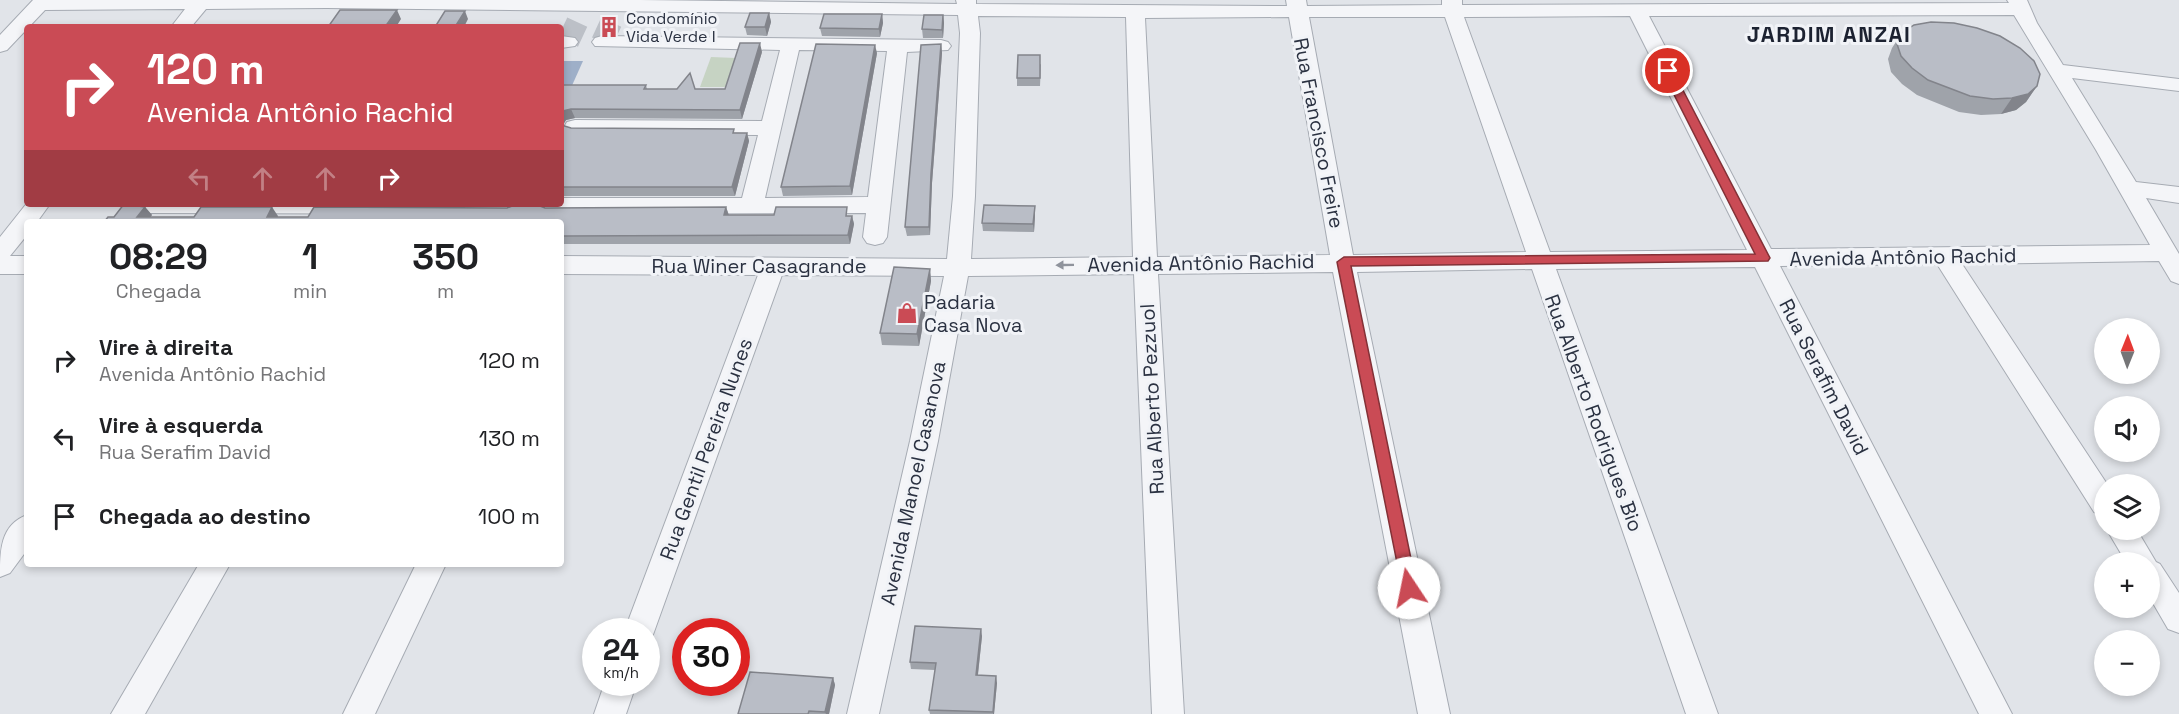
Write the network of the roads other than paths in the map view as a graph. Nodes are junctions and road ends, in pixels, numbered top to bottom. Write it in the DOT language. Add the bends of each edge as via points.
graph roads {
  1 [pos="42,2"];
  2 [pos="200,3"];
  3 [pos="1803,4"];
  4 [pos="2018,4"];
  5 [pos="967,5"];
  6 [pos="1296,5"];
  7 [pos="1452,5"];
  8 [pos="1627,6"];
  9 [pos="1151,8"];
  10 [pos="183,24"];
  11 [pos="602,42"];
  12 [pos="791,44"];
  13 [pos="0,46"];
  14 [pos="898,46"];
  15 [pos="940,46"];
  16 [pos="2056,70"];
  17 [pos="2179,86"];
  18 [pos="575,128"];
  19 [pos="770,128"];
  20 [pos="2127,188"];
  21 [pos="2179,195"];
  22 [pos="752,205"];
  23 [pos="879,205"];
  24 [pos="564,206"];
  25 [pos="37,207"];
  26 [pos="27,219"];
  27 [pos="24,223"];
  28 [pos="875,237"];
  29 [pos="0,253"];
  30 [pos="2165,254"];
  31 [pos="1944,256"];
  32 [pos="1764,258"];
  33 [pos="1539,260"];
  34 [pos="1344,262"];
  35 [pos="1145,264"];
  36 [pos="0,265"];
  37 [pos="24,265"];
  38 [pos="773,266"];
  39 [pos="958,268"];
  40 [pos="564,271"];
  41 [pos="2179,275"];
  42 [pos="2094,488"];
  43 [pos="24,531"];
  44 [pos="0,564"];
  45 [pos="213,567"];
  46 [pos="429,567"];
  47 [pos="2160,589"];
  48 [pos="644,618"];
  49 [pos="2179,619"];
  50 [pos="616,696"];
  51 [pos="127,714"];
  52 [pos="359,714"];
  53 [pos="610,714"];
  54 [pos="863,714"];
  55 [pos="1168,714"];
  56 [pos="1434,714"];
  57 [pos="1702,714"];
  58 [pos="1996,714"];
  1 -- 2 [label="street"];
  1 -- 13 [label="street"];
  2 -- 5 [label="street" via="327,2 616,11"];
  2 -- 10 [label="street"];
  3 -- 4 [label="street"];
  3 -- 8 [label="street"];
  4 -- 16 [label="street"];
  5 -- 9 [label="street"];
  5 -- 39 [label="street, Avenida Manoel Casanova" via="967,128"];
  6 -- 7 [label="street"];
  6 -- 9 [label="street"];
  6 -- 34 [label="street, Rua Francisco Freire"];
  7 -- 8 [label="street"];
  7 -- 33 [label="street, Rua Alberto Rodrigues Bio"];
  8 -- 32 [label="street, Rua Serafim David"];
  9 -- 35 [label="street, Rua Alberto Pezzuol"];
  11 -- 12 [label="street"];
  12 -- 14 [label="street"];
  12 -- 19 [label="street"];
  14 -- 15 [label="street"];
  14 -- 23 [label="street"];
  16 -- 17 [label="street"];
  16 -- 20 [label="street"];
  18 -- 19 [label="street"];
  19 -- 22 [label="street"];
  20 -- 21 [label="street"];
  20 -- 30 [label="street"];
  22 -- 23 [label="street"];
  22 -- 24 [label="street"];
  23 -- 28 [label="street"];
  25 -- 26 [label="street"];
  27 -- 29 [label="street"];
  30 -- 31 [label="street, Avenida Antônio Rachid"];
  30 -- 41 [label="street"];
  31 -- 32 [label="street, Avenida Antônio Rachid"];
  31 -- 42 [label="street"];
  32 -- 33 [label="street, Avenida Antônio Rachid"];
  32 -- 58 [label="street, Rua Serafim David"];
  33 -- 34 [label="street, Avenida Antônio Rachid"];
  33 -- 57 [label="street, Rua Alberto Rodrigues Bio"];
  34 -- 35 [label="street, Avenida Antônio Rachid"];
  34 -- 56 [label="street, Rua Francisco Freire"];
  35 -- 39 [label="street, Avenida Antônio Rachid, one-way"];
  35 -- 55 [label="street, Rua Alberto Pezzuol"];
  36 -- 37 [label="street"];
  38 -- 39 [label="street, Rua Winer Casagrande"];
  38 -- 40 [label="street, Rua Winer Casagrande"];
  38 -- 48 [label="street, Rua Gentil Pereira Nunes"];
  39 -- 54 [label="street, Avenida Manoel Casanova"];
  43 -- 44 [label="street"];
  45 -- 51 [label="street"];
  46 -- 52 [label="street"];
  47 -- 49 [label="street"];
  50 -- 53 [label="street"];
}
